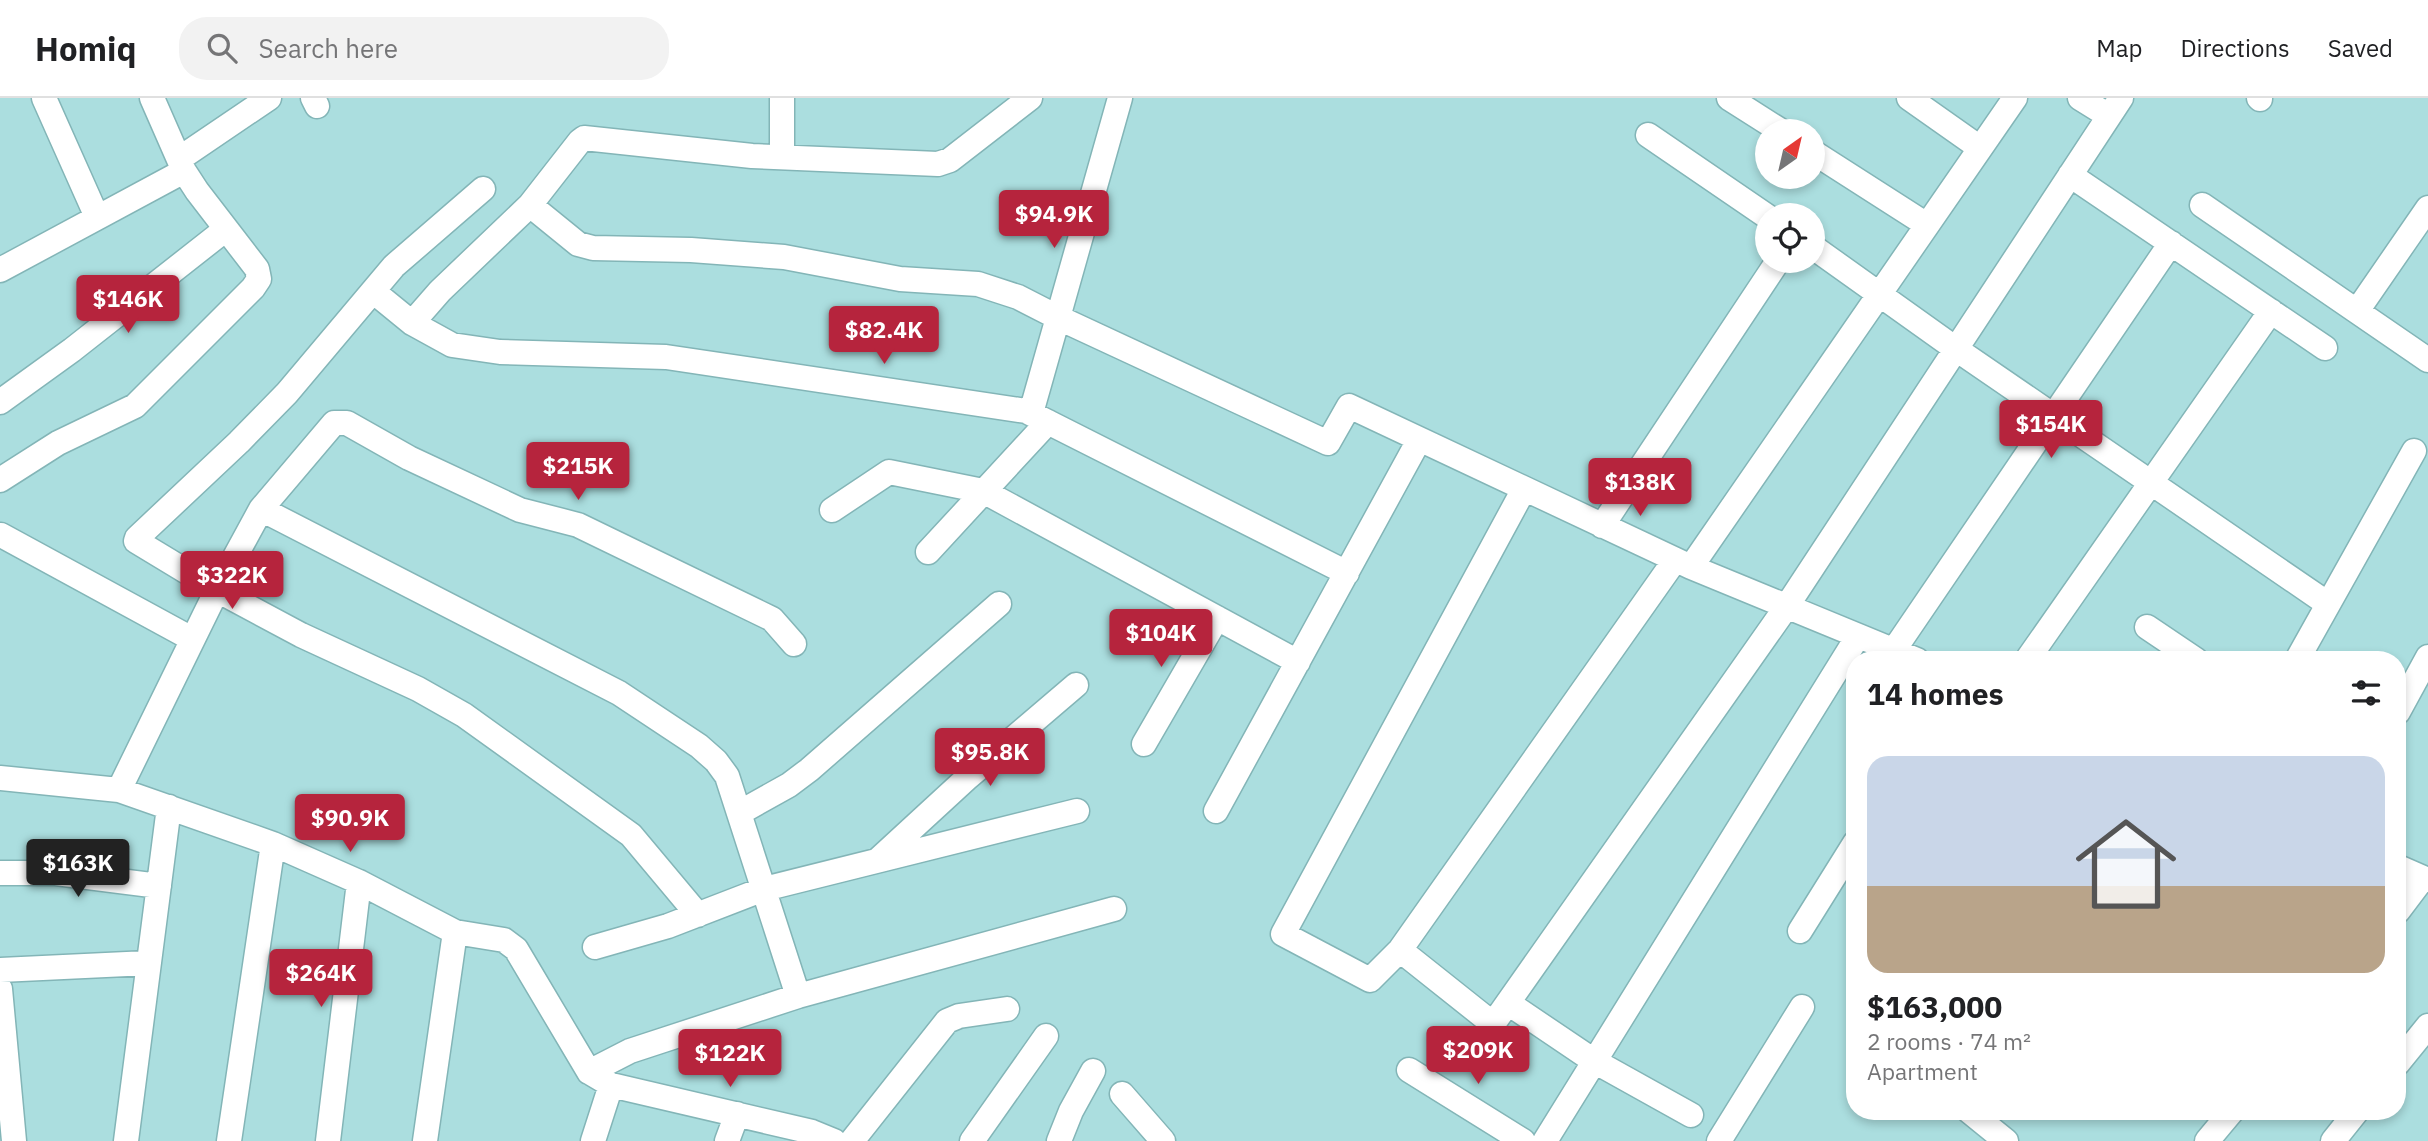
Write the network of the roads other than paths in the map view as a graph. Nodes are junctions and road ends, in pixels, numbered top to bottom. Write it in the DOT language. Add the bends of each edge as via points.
graph roads {
  1 [pos="44,98"];
  2 [pos="152,98"];
  3 [pos="269,98"];
  4 [pos="782,98"];
  5 [pos="1030,98"];
  6 [pos="1119,98"];
  7 [pos="1729,98"];
  8 [pos="1909,98"];
  9 [pos="2015,98"];
  10 [pos="2080,98"];
  11 [pos="2115,107"];
  12 [pos="1762,119"];
  13 [pos="1648,135"];
  14 [pos="1980,148"];
  15 [pos="782,157"];
  16 [pos="1825,160"];
  17 [pos="181,164"];
  18 [pos="2070,175"];
  19 [pos="484,189"];
  20 [pos="530,205"];
  21 [pos="2202,205"];
  22 [pos="1755,208"];
  23 [pos="2428,208"];
  24 [pos="97,217"];
  25 [pos="1927,225"];
  26 [pos="226,229"];
  27 [pos="2171,243"];
  28 [pos="1825,255"];
  29 [pos="0,270"];
  30 [pos="1770,273"];
  31 [pos="374,292"];
  32 [pos="1880,294"];
  33 [pos="2271,311"];
  34 [pos="2357,311"];
  35 [pos="1059,318"];
  36 [pos="412,323"];
  37 [pos="2325,348"];
  38 [pos="1956,349"];
  39 [pos="2428,360"];
  40 [pos="0,402"];
  41 [pos="2054,416"];
  42 [pos="1039,417"];
  43 [pos="1419,440"];
  44 [pos="2413,451"];
  45 [pos="0,480"];
  46 [pos="2151,482"];
  47 [pos="1524,489"];
  48 [pos="983,491"];
  49 [pos="261,509"];
  50 [pos="832,510"];
  51 [pos="1602,526"];
  52 [pos="1,535"];
  53 [pos="928,551"];
  54 [pos="1683,563"];
  55 [pos="1347,573"];
  56 [pos="217,590"];
  57 [pos="999,604"];
  58 [pos="2328,604"];
  59 [pos="1787,606"];
  60 [pos="1217,618"];
  61 [pos="2147,627"];
  62 [pos="1858,635"];
  63 [pos="192,639"];
  64 [pos="794,644"];
  65 [pos="1848,651"];
  66 [pos="1896,651"];
  67 [pos="1908,651"];
  68 [pos="2033,651"];
  69 [pos="2183,651"];
  70 [pos="2302,651"];
  71 [pos="1846,654"];
  72 [pos="2428,657"];
  73 [pos="1298,662"];
  74 [pos="1076,685"];
  75 [pos="2406,697"];
  76 [pos="1144,744"];
  77 [pos="0,778"];
  78 [pos="120,790"];
  79 [pos="169,807"];
  80 [pos="1077,811"];
  81 [pos="1216,811"];
  82 [pos="739,813"];
  83 [pos="273,844"];
  84 [pos="1846,857"];
  85 [pos="876,862"];
  86 [pos="2406,871"];
  87 [pos="0,873"];
  88 [pos="2425,879"];
  89 [pos="359,882"];
  90 [pos="159,886"];
  91 [pos="764,890"];
  92 [pos="2406,902"];
  93 [pos="1114,909"];
  94 [pos="698,915"];
  95 [pos="1800,931"];
  96 [pos="455,932"];
  97 [pos="595,947"];
  98 [pos="1400,950"];
  99 [pos="148,963"];
  100 [pos="0,970"];
  101 [pos="0,989"];
  102 [pos="797,996"];
  103 [pos="1508,1003"];
  104 [pos="1802,1007"];
  105 [pos="1007,1009"];
  106 [pos="2428,1026"];
  107 [pos="1046,1036"];
  108 [pos="2406,1053"];
  109 [pos="1594,1061"];
  110 [pos="1093,1070"];
  111 [pos="1409,1070"];
  112 [pos="590,1072"];
  113 [pos="611,1085"];
  114 [pos="1122,1094"];
  115 [pos="737,1114"];
  116 [pos="1691,1115"];
  117 [pos="2224,1120"];
  118 [pos="2350,1120"];
  119 [pos="14,1141"];
  120 [pos="126,1141"];
  121 [pos="229,1141"];
  122 [pos="328,1141"];
  123 [pos="425,1141"];
  124 [pos="593,1141"];
  125 [pos="727,1141"];
  126 [pos="834,1141"];
  127 [pos="852,1141"];
  128 [pos="972,1141"];
  129 [pos="1059,1141"];
  130 [pos="1163,1141"];
  131 [pos="1523,1141"];
  132 [pos="1545,1141"];
  133 [pos="1719,1141"];
  134 [pos="2207,1141"];
  135 [pos="2333,1141"];
  1 -- 24 [label="street"];
  2 -- 17 [label="street"];
  3 -- 17 [label="street"];
  4 -- 15 [label="street"];
  5 -- 15 [label="street" via="950,160 938,164"];
  6 -- 35 [label="street"];
  7 -- 12 [label="street"];
  8 -- 14 [label="street"];
  9 -- 14 [label="street"];
  10 -- 11 [label="street"];
  11 -- 18 [label="street"];
  13 -- 22 [label="street"];
  14 -- 25 [label="street"];
  15 -- 20 [label="street" via="584,138"];
  16 -- 25 [label="street"];
  17 -- 24 [label="street"];
  17 -- 26 [label="street"];
  18 -- 27 [label="street"];
  18 -- 38 [label="street"];
  19 -- 31 [label="street" via="394,266"];
  20 -- 35 [label="street" via="578,244 783,257 900,279 978,284"];
  20 -- 36 [label="street"];
  21 -- 34 [label="street"];
  23 -- 34 [label="street"];
  24 -- 29 [label="street"];
  25 -- 32 [label="street"];
  26 -- 40 [label="street"];
  26 -- 45 [label="street" via="257,269 260,279 253,288 135,406 58,443"];
  27 -- 33 [label="street"];
  27 -- 41 [label="street"];
  28 -- 32 [label="street"];
  30 -- 51 [label="street"];
  31 -- 36 [label="street"];
  31 -- 56 [label="street" via="239,442 136,538 139,545"];
  32 -- 38 [label="street"];
  32 -- 54 [label="street"];
  33 -- 37 [label="street"];
  33 -- 46 [label="street"];
  34 -- 39 [label="street"];
  35 -- 42 [label="street"];
  35 -- 43 [label="street" via="1328,443 1349,406"];
  36 -- 42 [label="street" via="452,345 500,352 666,356"];
  38 -- 41 [label="street"];
  38 -- 59 [label="street"];
  41 -- 46 [label="street"];
  41 -- 67 [label="street"];
  42 -- 48 [label="street"];
  42 -- 55 [label="street"];
  43 -- 47 [label="street"];
  43 -- 55 [label="street"];
  44 -- 58 [label="street"];
  46 -- 58 [label="street"];
  46 -- 68 [label="street"];
  47 -- 51 [label="street"];
  47 -- 98 [label="street" via="1283,934 1370,981"];
  48 -- 50 [label="street" via="889,472"];
  48 -- 53 [label="street"];
  48 -- 60 [label="street"];
  49 -- 56 [label="street"];
  49 -- 64 [label="street" via="334,423 347,423 520,510 578,525 772,619"];
  49 -- 82 [label="street" via="619,693 716,761 727,776"];
  51 -- 54 [label="street"];
  52 -- 63 [label="street"];
  54 -- 59 [label="street"];
  54 -- 98 [label="street"];
  55 -- 73 [label="street"];
  56 -- 63 [label="street"];
  56 -- 94 [label="street" via="464,715 631,835"];
  57 -- 82 [label="street" via="809,770"];
  58 -- 70 [label="street"];
  59 -- 62 [label="street"];
  59 -- 103 [label="street"];
  60 -- 73 [label="street"];
  60 -- 76 [label="street"];
  61 -- 69 [label="street"];
  62 -- 65 [label="street"];
  62 -- 66 [label="street"];
  63 -- 78 [label="street"];
  71 -- 109 [label="street"];
  72 -- 75 [label="street"];
  73 -- 81 [label="street"];
  74 -- 85 [label="street"];
  77 -- 78 [label="street"];
  78 -- 79 [label="street"];
  79 -- 83 [label="street"];
  79 -- 90 [label="street"];
  80 -- 85 [label="street"];
  82 -- 91 [label="street"];
  83 -- 89 [label="street"];
  83 -- 121 [label="street"];
  84 -- 95 [label="street"];
  85 -- 91 [label="street"];
  86 -- 88 [label="street"];
  87 -- 90 [label="street" via="56,873"];
  88 -- 92 [label="street"];
  89 -- 96 [label="street"];
  89 -- 122 [label="street"];
  90 -- 99 [label="street"];
  91 -- 94 [label="street"];
  91 -- 102 [label="street"];
  93 -- 102 [label="street"];
  94 -- 97 [label="street"];
  96 -- 112 [label="street" via="504,940 516,949"];
  96 -- 123 [label="street"];
  98 -- 103 [label="street" via="1493,1024"];
  99 -- 100 [label="street"];
  99 -- 120 [label="street"];
  101 -- 119 [label="street"];
  102 -- 112 [label="street" via="629,1051"];
  103 -- 109 [label="street"];
  104 -- 133 [label="street"];
  105 -- 127 [label="street" via="947,1021"];
  106 -- 108 [label="street"];
  107 -- 128 [label="street"];
  109 -- 116 [label="street"];
  109 -- 132 [label="street"];
  110 -- 129 [label="street"];
  111 -- 131 [label="street"];
  112 -- 113 [label="street"];
  113 -- 115 [label="street"];
  113 -- 124 [label="street"];
  114 -- 130 [label="street"];
  115 -- 125 [label="street"];
  115 -- 126 [label="street"];
  117 -- 134 [label="street"];
  118 -- 135 [label="street"];
}
